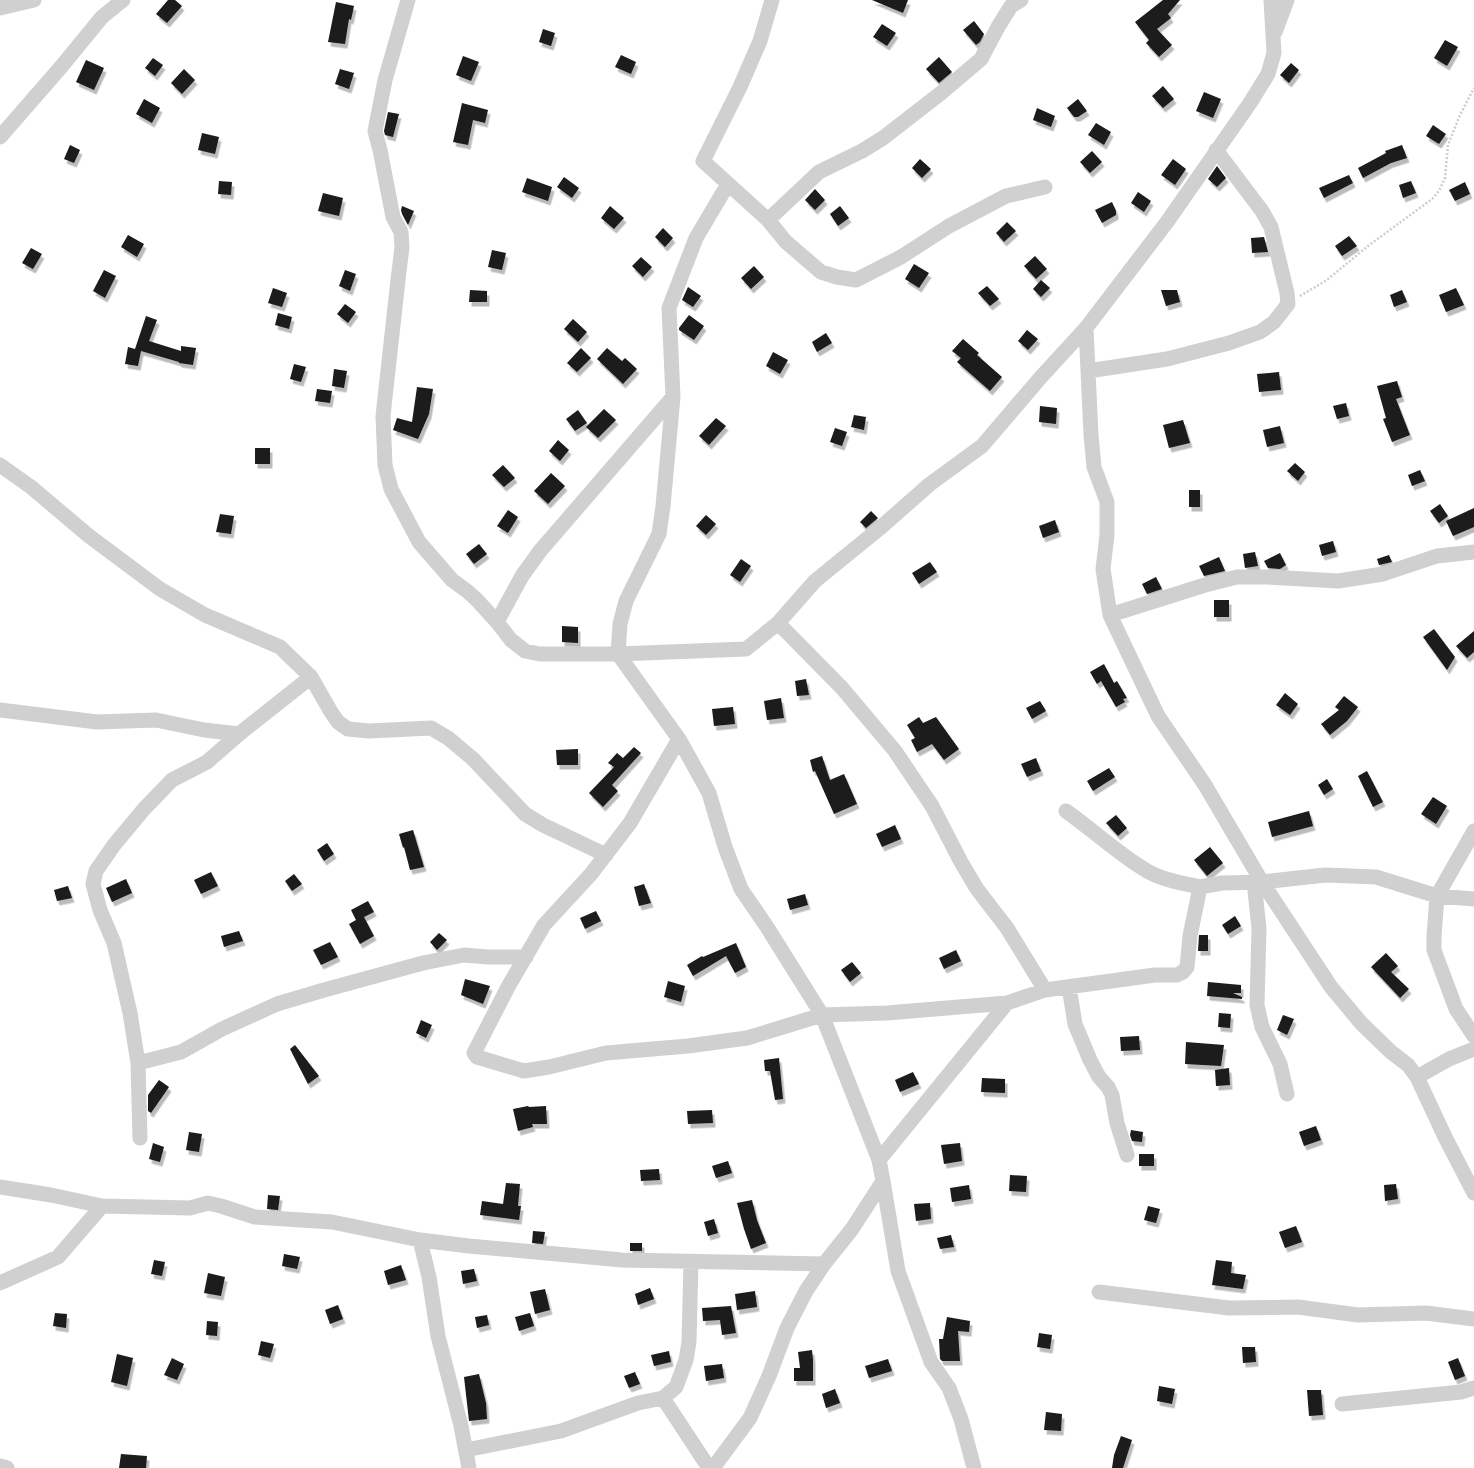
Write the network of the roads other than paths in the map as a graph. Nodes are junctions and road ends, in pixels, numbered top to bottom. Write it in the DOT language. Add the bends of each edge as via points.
graph roads {
  1 [pos="34,0"];
  2 [pos="123,0"];
  3 [pos="408,0"];
  4 [pos="772,0"];
  5 [pos="1021,0"];
  6 [pos="1271,0"];
  7 [pos="1287,0"];
  8 [pos="0,8"];
  9 [pos="1272,39"];
  10 [pos="0,137"];
  11 [pos="1216,150"];
  12 [pos="728,184"];
  13 [pos="1045,187"];
  14 [pos="768,220"];
  15 [pos="1086,328"];
  16 [pos="1088,371"];
  17 [pos="673,397"];
  18 [pos="0,465"];
  19 [pos="1474,552"];
  20 [pos="1110,615"];
  21 [pos="497,622"];
  22 [pos="778,623"];
  23 [pos="618,654"];
  24 [pos="311,677"];
  25 [pos="0,710"];
  26 [pos="239,734"];
  27 [pos="679,739"];
  28 [pos="1066,811"];
  29 [pos="1474,831"];
  30 [pos="606,854"];
  31 [pos="1258,882"];
  32 [pos="1200,887"];
  33 [pos="1437,896"];
  34 [pos="1474,899"];
  35 [pos="526,957"];
  36 [pos="1069,987"];
  37 [pos="1045,990"];
  38 [pos="1008,1002"];
  39 [pos="822,1015"];
  40 [pos="1474,1036"];
  41 [pos="1474,1049"];
  42 [pos="138,1063"];
  43 [pos="1417,1077"];
  44 [pos="1288,1094"];
  45 [pos="140,1138"];
  46 [pos="1127,1155"];
  47 [pos="879,1160"];
  48 [pos="883,1182"];
  49 [pos="0,1188"];
  50 [pos="1474,1193"];
  51 [pos="102,1206"];
  52 [pos="420,1240"];
  53 [pos="692,1262"];
  54 [pos="824,1264"];
  55 [pos="0,1283"];
  56 [pos="1099,1292"];
  57 [pos="1474,1319"];
  58 [pos="1474,1388"];
  59 [pos="663,1398"];
  60 [pos="1342,1404"];
  61 [pos="466,1450"];
  62 [pos="0,1466"];
  63 [pos="7,1468"];
  64 [pos="469,1468"];
  65 [pos="709,1468"];
  66 [pos="714,1468"];
  67 [pos="974,1468"];
  1 -- 8 [label="street"];
  2 -- 10 [label="street" via="102,17"];
  3 -- 21 [label="street" via="385,80 375,131 393,217 401,232 402,247 383,416 385,465 391,489 418,542 452,580 467,591"];
  4 -- 12 [label="street" via="760,41 703,162"];
  5 -- 14 [label="street" via="1011,6 981,59 883,138 819,172"];
  6 -- 9 [label="street"];
  7 -- 9 [label="street"];
  9 -- 11 [label="street" via="1274,53 1268,74"];
  11 -- 15 [label="street" via="1167,222"];
  11 -- 16 [label="street" via="1262,211 1271,228 1288,304 1270,326 1235,341 1167,359"];
  12 -- 14 [label="street"];
  12 -- 17 [label="street" via="696,238 669,308"];
  13 -- 14 [label="street" via="1006,196 856,280 821,272 786,242"];
  15 -- 16 [label="street"];
  15 -- 22 [label="street" via="982,446 930,484 815,581"];
  16 -- 20 [label="street" via="1094,467 1107,502 1108,535 1103,569"];
  17 -- 21 [label="street" via="540,551 522,576"];
  17 -- 23 [label="street" via="659,534 626,601 620,624"];
  18 -- 24 [label="street" via="160,589 205,615 280,647"];
  19 -- 20 [label="street" via="1437,556 1383,574 1338,581 1238,577 1205,584"];
  20 -- 31 [label="street" via="1158,716 1205,785"];
  21 -- 23 [label="street" via="511,640 524,651 540,654"];
  22 -- 23 [label="street" via="746,649"];
  22 -- 37 [label="street" via="842,688 895,751 932,806 961,862 1007,928"];
  23 -- 27 [label="street"];
  24 -- 26 [label="street"];
  24 -- 30 [label="street" via="338,722 348,729 369,731 431,728 448,738 473,759 525,814"];
  25 -- 26 [label="street" via="96,722 156,720"];
  26 -- 42 [label="street" via="207,762 172,780 144,808 114,844 96,871 93,884 100,910 114,943"];
  27 -- 30 [label="street" via="630,823"];
  27 -- 39 [label="street" via="709,793 741,889"];
  28 -- 32 [label="street" via="1148,871 1173,882"];
  29 -- 33 [label="street"];
  30 -- 35 [label="street" via="544,925"];
  31 -- 32 [label="street" via="1222,883"];
  31 -- 33 [label="street" via="1325,875 1376,877"];
  31 -- 43 [label="street" via="1330,987 1361,1024 1408,1065"];
  31 -- 44 [label="street" via="1257,1005 1262,1027 1280,1064"];
  32 -- 36 [label="street" via="1190,936 1187,967 1183,972 1177,975 1155,975"];
  33 -- 34 [label="street"];
  33 -- 40 [label="street" via="1434,950 1456,1009"];
  35 -- 39 [label="street" via="474,1053 477,1057 524,1071 606,1052 688,1046 746,1038"];
  35 -- 42 [label="street" via="464,955 423,963 277,1004 222,1029 181,1052"];
  36 -- 37 [label="street"];
  36 -- 46 [label="street" via="1075,1024 1090,1060 1112,1095"];
  37 -- 38 [label="street"];
  38 -- 39 [label="street" via="887,1013"];
  38 -- 47 [label="street"];
  39 -- 47 [label="street"];
  41 -- 43 [label="street" via="1449,1059"];
  42 -- 45 [label="street"];
  43 -- 50 [label="street"];
  47 -- 48 [label="street"];
  48 -- 54 [label="street" via="852,1229"];
  48 -- 67 [label="street" via="898,1271 931,1362 949,1388 961,1419"];
  49 -- 51 [label="street"];
  51 -- 52 [label="street" via="190,1208 208,1203 256,1217 332,1222"];
  51 -- 55 [label="street" via="58,1257"];
  52 -- 53 [label="street" via="622,1260"];
  52 -- 61 [label="street" via="429,1277 438,1336"];
  53 -- 54 [label="street"];
  53 -- 59 [label="street" via="686,1360 676,1387"];
  54 -- 66 [label="street" via="806,1291 787,1328 750,1418"];
  56 -- 57 [label="street" via="1229,1308 1298,1307 1358,1315 1426,1313"];
  58 -- 60 [label="street" via="1461,1392"];
  59 -- 61 [label="street" via="638,1403 561,1431"];
  59 -- 65 [label="street"];
  61 -- 64 [label="street"];
  62 -- 63 [label="street"];
}
